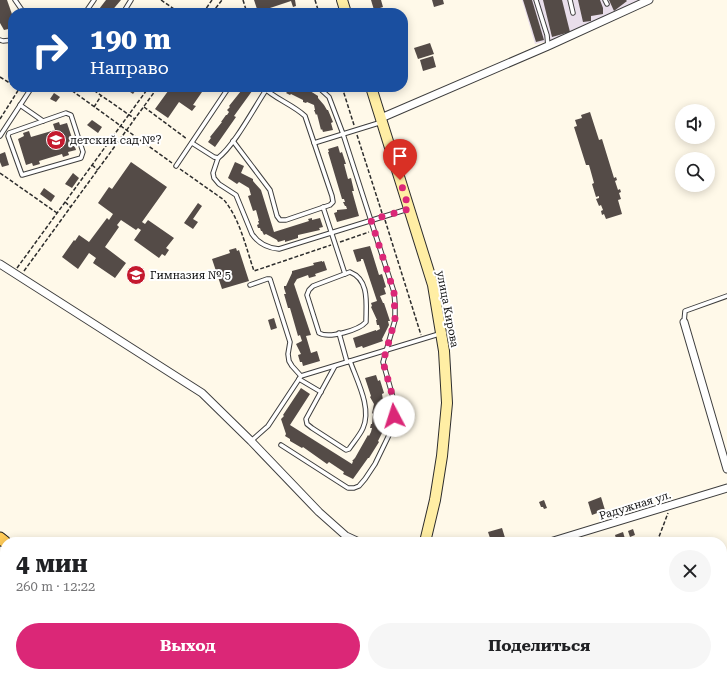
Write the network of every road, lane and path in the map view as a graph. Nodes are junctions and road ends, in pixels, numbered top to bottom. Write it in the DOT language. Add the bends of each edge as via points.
graph roads {
  1 [pos="161,0"];
  2 [pos="222,0"];
  3 [pos="536,0"];
  4 [pos="570,0"];
  5 [pos="649,0"];
  6 [pos="638,2"];
  7 [pos="173,8"];
  8 [pos="216,8"];
  9 [pos="573,13"];
  10 [pos="548,46"];
  11 [pos="17,92"];
  12 [pos="24,92"];
  13 [pos="73,92"];
  14 [pos="96,92"];
  15 [pos="145,92"];
  16 [pos="154,92"];
  17 [pos="225,92"];
  18 [pos="263,92"];
  19 [pos="270,92"];
  20 [pos="324,92"];
  21 [pos="373,92"];
  22 [pos="27,94"];
  23 [pos="101,96"];
  24 [pos="20,105"];
  25 [pos="94,107"];
  26 [pos="144,107"];
  27 [pos="128,115"];
  28 [pos="0,118"];
  29 [pos="135,119"];
  30 [pos="381,120"];
  31 [pos="42,121"];
  32 [pos="120,126"];
  33 [pos="4,130"];
  34 [pos="127,130"];
  35 [pos="9,133"];
  36 [pos="343,134"];
  37 [pos="0,136"];
  38 [pos="233,141"];
  39 [pos="190,142"];
  40 [pos="314,143"];
  41 [pos="218,158"];
  42 [pos="92,165"];
  43 [pos="176,166"];
  44 [pos="98,170"];
  45 [pos="0,173"];
  46 [pos="65,202"];
  47 [pos="71,207"];
  48 [pos="323,207"];
  49 [pos="409,209"];
  50 [pos="57,213"];
  51 [pos="371,220"];
  52 [pos="374,231"];
  53 [pos="331,233"];
  54 [pos="335,244"];
  55 [pos="0,264"];
  56 [pos="13,273"];
  57 [pos="345,274"];
  58 [pos="20,277"];
  59 [pos="250,284"];
  60 [pos="727,296"];
  61 [pos="684,322"];
  62 [pos="441,333"];
  63 [pos="339,334"];
  64 [pos="386,350"];
  65 [pos="349,362"];
  66 [pos="335,366"];
  67 [pos="300,378"];
  68 [pos="321,392"];
  69 [pos="251,441"];
  70 [pos="281,445"];
  71 [pos="727,469"];
  72 [pos="727,488"];
  73 [pos="677,503"];
  74 [pos="348,537"];
  75 [pos="426,537"];
  76 [pos="566,537"];
  77 [pos="659,537"];
  1 -- 7 [label="path"];
  2 -- 8 [label="path"];
  3 -- 10 [label="lane"];
  4 -- 9 [label="lane"];
  5 -- 6 [label="street"];
  6 -- 10 [label="street"];
  10 -- 30 [label="street"];
  11 -- 28 [label="path"];
  12 -- 22 [label="path"];
  13 -- 25 [label="path"];
  14 -- 23 [label="path"];
  15 -- 27 [label="path"];
  16 -- 26 [label="path"];
  17 -- 39 [label="lane"];
  18 -- 38 [label="lane"];
  19 -- 40 [label="lane" via="300,111"];
  20 -- 36 [label="lane" via="329,97"];
  21 -- 30 [label="main road, улица Кирова"];
  22 -- 24 [label="lane"];
  23 -- 25 [label="path"];
  23 -- 27 [label="path"];
  24 -- 31 [label="lane"];
  24 -- 33 [label="lane"];
  25 -- 32 [label="path"];
  26 -- 29 [label="path"];
  26 -- 39 [label="path"];
  27 -- 29 [label="path"];
  27 -- 32 [label="path"];
  29 -- 34 [label="path"];
  30 -- 36 [label="lane"];
  30 -- 49 [label="main road, улица Кирова"];
  31 -- 35 [label="lane"];
  31 -- 35 [label="lane" via="66,113 71,115 83,152 81,158 22,175"];
  32 -- 34 [label="path"];
  32 -- 42 [label="path"];
  33 -- 35 [label="lane"];
  33 -- 37 [label="lane"];
  34 -- 43 [label="path"];
  34 -- 44 [label="path"];
  36 -- 40 [label="lane"];
  36 -- 51 [label="lane"];
  38 -- 41 [label="lane"];
  38 -- 48 [label="lane" via="270,190 280,220"];
  39 -- 41 [label="lane"];
  39 -- 43 [label="lane"];
  40 -- 48 [label="lane" via="333,202"];
  41 -- 53 [label="lane" via="214,178 236,195 252,234 266,247 279,249"];
  42 -- 44 [label="path"];
  42 -- 46 [label="path"];
  43 -- 54 [label="path" via="228,205 237,222 254,271"];
  44 -- 47 [label="path"];
  45 -- 50 [label="path"];
  46 -- 47 [label="path"];
  46 -- 50 [label="path"];
  47 -- 58 [label="path"];
  48 -- 53 [label="lane"];
  49 -- 51 [label="lane"];
  49 -- 62 [label="main road, улица Кирова" via="433,285"];
  50 -- 56 [label="path"];
  51 -- 52 [label="lane"];
  51 -- 53 [label="lane"];
  52 -- 54 [label="path"];
  52 -- 64 [label="lane" via="394,292 395,320"];
  53 -- 54 [label="lane"];
  54 -- 57 [label="lane"];
  55 -- 56 [label="street"];
  56 -- 58 [label="street"];
  57 -- 63 [label="lane" via="354,273 362,281 365,290 366,322 363,326"];
  57 -- 63 [label="lane" via="314,286 307,295 319,333 330,336"];
  58 -- 69 [label="street" via="202,393"];
  59 -- 67 [label="lane" via="270,279 290,342 289,361"];
  60 -- 61 [label="lane" via="685,311"];
  61 -- 71 [label="street"];
  62 -- 64 [label="lane"];
  62 -- 75 [label="main road, улица Кирова" via="447,403 442,456"];
  63 -- 65 [label="lane"];
  64 -- 65 [label="lane"];
  64 -- 70 [label="lane" via="383,362 394,401 394,416 390,433 375,464 359,486 348,488"];
  65 -- 66 [label="lane"];
  65 -- 68 [label="lane" via="362,394 366,418 363,429 349,449 346,450 307,424 306,419"];
  66 -- 67 [label="lane"];
  66 -- 68 [label="lane"];
  67 -- 68 [label="lane"];
  67 -- 69 [label="lane" via="268,426"];
  69 -- 74 [label="street" via="319,512"];
  72 -- 73 [label="street, Радужная ул."];
  73 -- 76 [label="street, Радужная ул."];
  73 -- 77 [label="path" via="668,512"];
}
